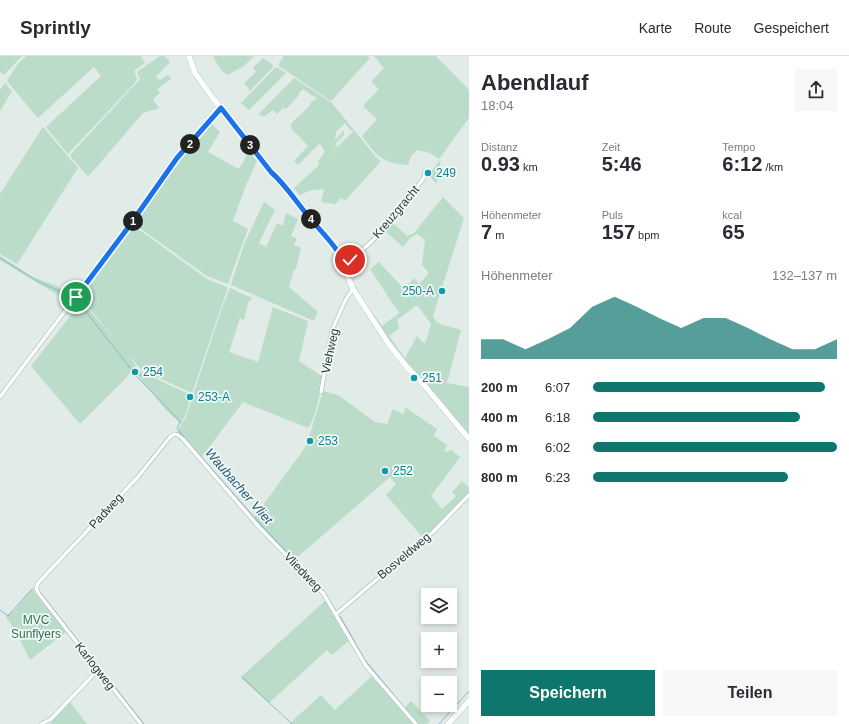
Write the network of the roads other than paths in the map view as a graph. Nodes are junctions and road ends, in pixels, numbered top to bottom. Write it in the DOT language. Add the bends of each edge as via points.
graph roads {
  1 [pos="189,56"];
  2 [pos="221,108"];
  3 [pos="424,172"];
  4 [pos="344,263"];
  5 [pos="353,289"];
  6 [pos="321,392"];
  7 [pos="0,397"];
  8 [pos="174,434"];
  9 [pos="469,439"];
  10 [pos="469,495"];
  11 [pos="36,588"];
  12 [pos="336,614"];
  13 [pos="98,670"];
  14 [pos="469,701"];
  15 [pos="40,724"];
  16 [pos="141,724"];
  17 [pos="416,724"];
  18 [pos="448,724"];
  1 -- 2 [label="main road" via="199,79"];
  2 -- 4 [label="main road" via="271,172 330,240"];
  2 -- 7 [label="street" via="177,158 127,229"];
  3 -- 4 [label="street, Kreuzgracht" via="424,177 375,238"];
  4 -- 5 [label="main road"];
  5 -- 6 [label="street, Viehweg" via="332,330"];
  5 -- 9 [label="main road" via="388,343"];
  8 -- 11 [label="street, Padweg"];
  8 -- 12 [label="street, Vliedweg" via="183,439 258,526 319,589"];
  10 -- 12 [label="street, Bosveldweg" via="433,532"];
  11 -- 13 [label="street, Karlogweg"];
  12 -- 17 [label="street, Vliedweg" via="366,666"];
  13 -- 15 [label="street" via="51,719"];
  13 -- 16 [label="street, Karlogweg"];
  14 -- 18 [label="main road"];
}
